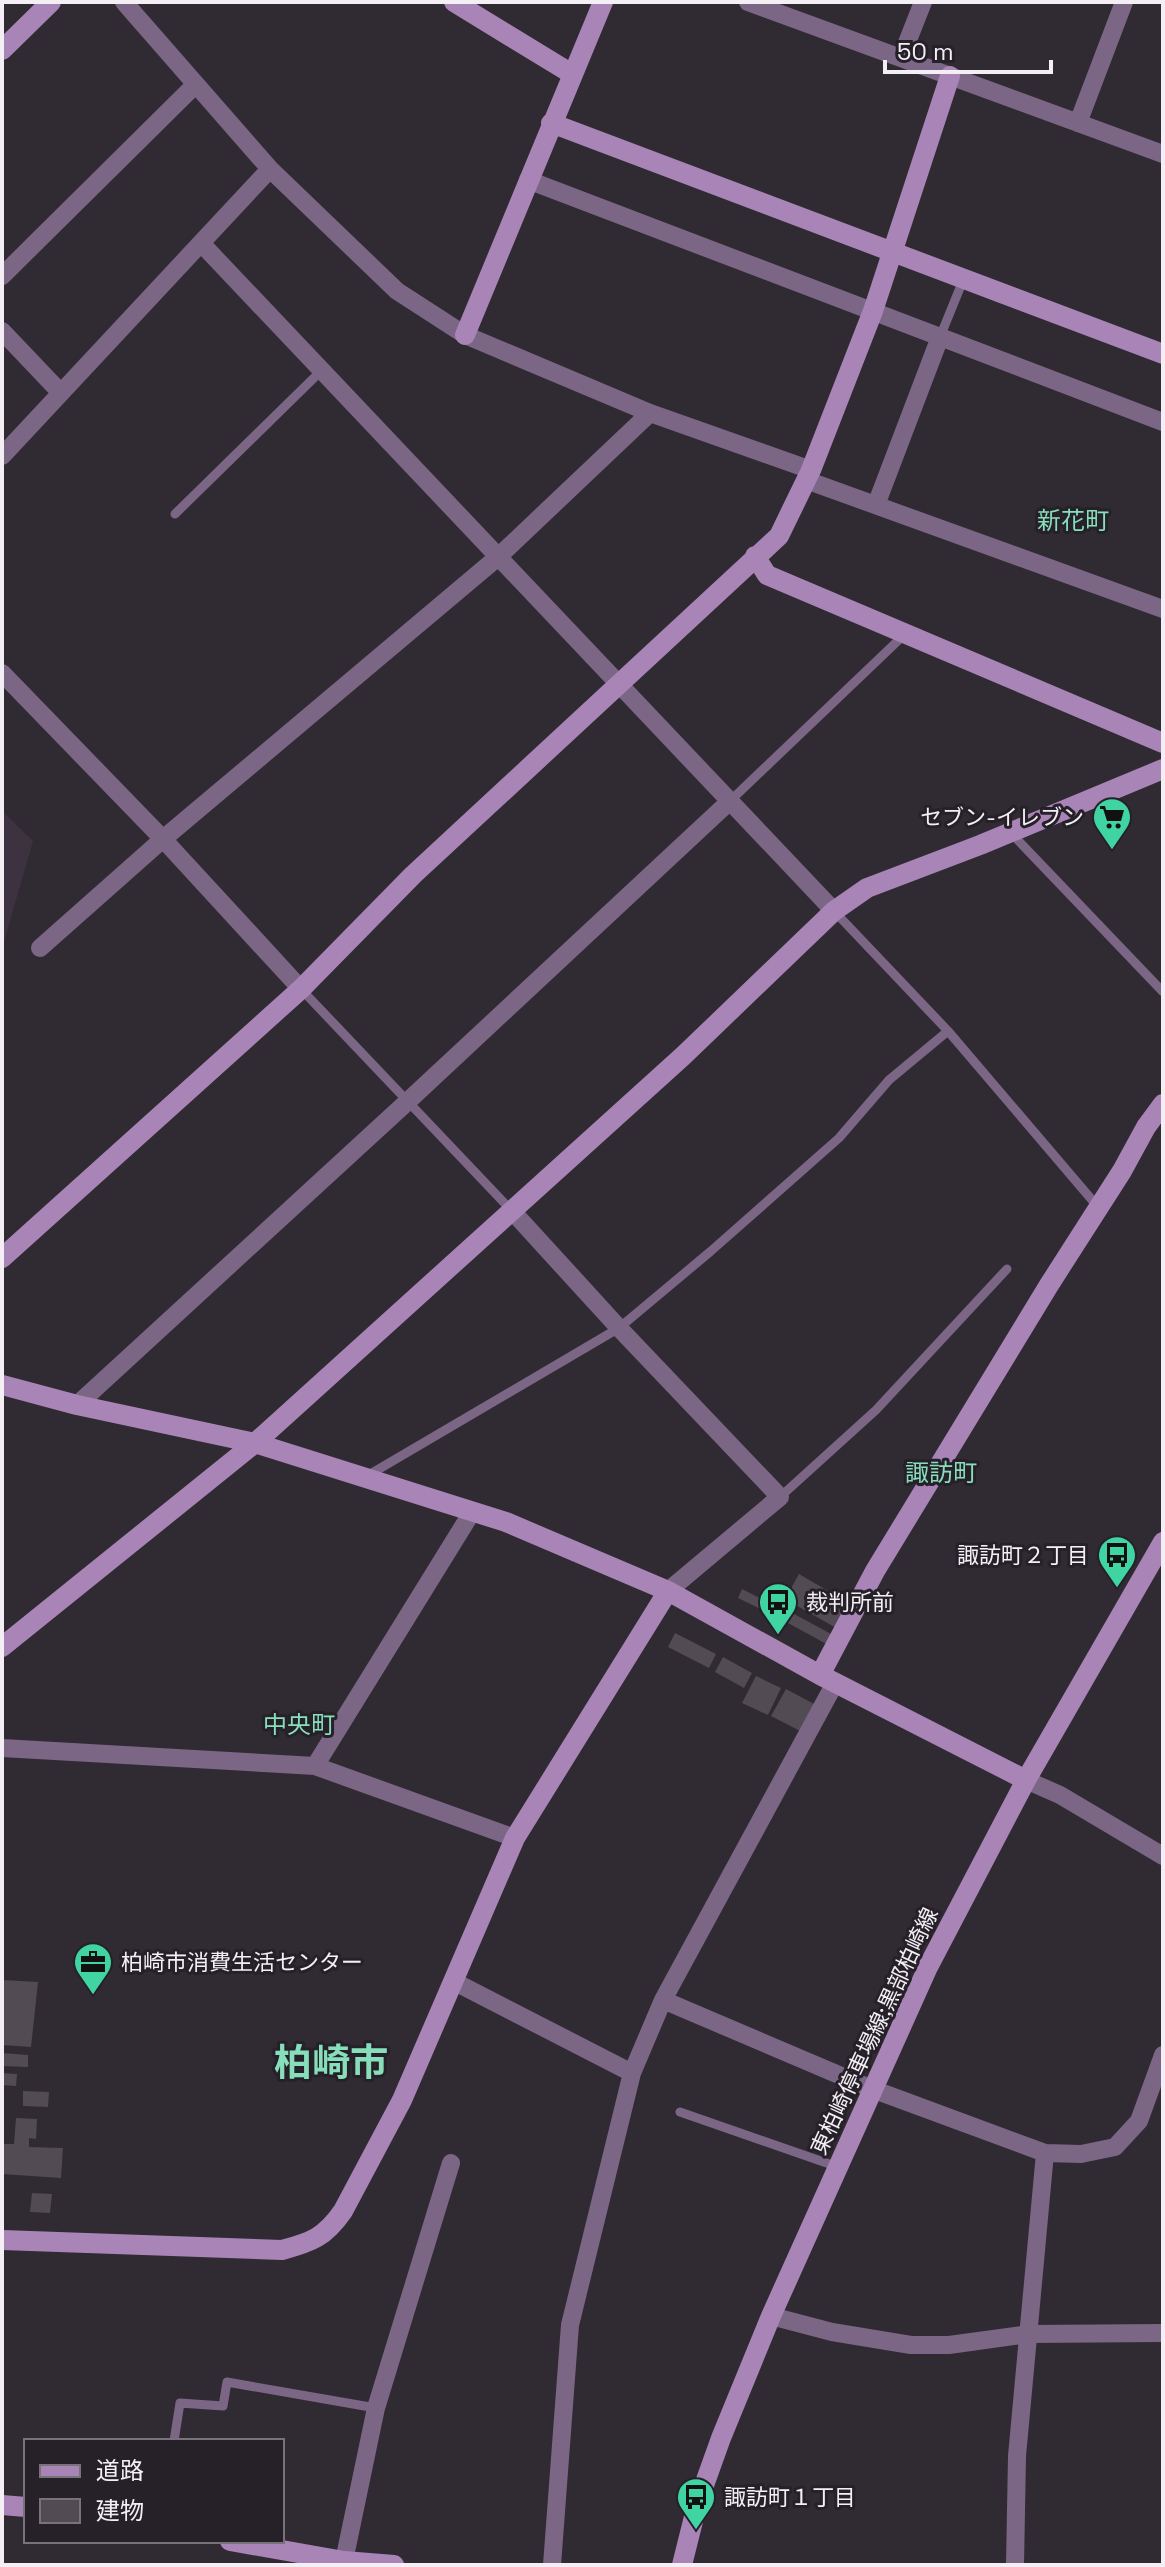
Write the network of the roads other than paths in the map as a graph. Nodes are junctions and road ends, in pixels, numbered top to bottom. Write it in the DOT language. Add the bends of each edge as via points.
graph roads {
  1 [pos="51,2"];
  2 [pos="124,2"];
  3 [pos="454,2"];
  4 [pos="603,2"];
  5 [pos="748,2"];
  6 [pos="923,2"];
  7 [pos="1124,2"];
  8 [pos="2,50"];
  9 [pos="901,58"];
  10 [pos="572,74"];
  11 [pos="950,76"];
  12 [pos="196,84"];
  13 [pos="551,123"];
  14 [pos="1078,123"];
  15 [pos="1163,154"];
  16 [pos="270,169"];
  17 [pos="528,180"];
  18 [pos="201,243"];
  19 [pos="893,252"];
  20 [pos="2,276"];
  21 [pos="964,278"];
  22 [pos="873,311"];
  23 [pos="2,331"];
  24 [pos="465,335"];
  25 [pos="940,337"];
  26 [pos="1163,354"];
  27 [pos="322,370"];
  28 [pos="61,393"];
  29 [pos="650,413"];
  30 [pos="1163,422"];
  31 [pos="2,456"];
  32 [pos="809,475"];
  33 [pos="876,505"];
  34 [pos="175,514"];
  35 [pos="755,556"];
  36 [pos="498,557"];
  37 [pos="1163,609"];
  38 [pos="905,634"];
  39 [pos="2,673"];
  40 [pos="618,683"];
  41 [pos="1163,743"];
  42 [pos="1163,769"];
  43 [pos="730,801"];
  44 [pos="1011,833"];
  45 [pos="163,839"];
  46 [pos="834,911"];
  47 [pos="40,948"];
  48 [pos="301,989"];
  49 [pos="1163,992"];
  50 [pos="948,1031"];
  51 [pos="407,1102"];
  52 [pos="1163,1104"];
  53 [pos="1098,1208"];
  54 [pos="513,1212"];
  55 [pos="2,1258"];
  56 [pos="1007,1269"];
  57 [pos="619,1328"];
  58 [pos="2,1385"];
  59 [pos="77,1405"];
  60 [pos="255,1443"];
  61 [pos="364,1477"];
  62 [pos="780,1497"];
  63 [pos="472,1512"];
  64 [pos="1163,1542"];
  65 [pos="668,1591"];
  66 [pos="2,1647"];
  67 [pos="827,1679"];
  68 [pos="2,1748"];
  69 [pos="315,1766"];
  70 [pos="1026,1780"];
  71 [pos="515,1838"];
  72 [pos="1163,1856"];
  73 [pos="453,1981"];
  74 [pos="663,2000"];
  75 [pos="1163,2055"];
  76 [pos="632,2073"];
  77 [pos="872,2089"];
  78 [pos="680,2112"];
  79 [pos="1045,2153"];
  80 [pos="451,2163"];
  81 [pos="838,2167"];
  82 [pos="2,2240"];
  83 [pos="771,2316"];
  84 [pos="1163,2333"];
  85 [pos="1029,2334"];
  86 [pos="376,2408"];
  87 [pos="174,2439"];
  88 [pos="2,2505"];
  89 [pos="24,2507"];
  90 [pos="241,2543"];
  91 [pos="344,2561"];
  92 [pos="394,2565"];
  93 [pos="552,2565"];
  94 [pos="682,2565"];
  95 [pos="1015,2565"];
  1 -- 8 [label="street"];
  2 -- 12 [label="street"];
  3 -- 10 [label="street"];
  4 -- 10 [label="street"];
  5 -- 9 [label="street"];
  6 -- 9 [label="street"];
  7 -- 14 [label="street"];
  9 -- 11 [label="street"];
  10 -- 13 [label="street"];
  11 -- 14 [label="street"];
  11 -- 19 [label="street"];
  12 -- 16 [label="street"];
  12 -- 20 [label="street"];
  13 -- 17 [label="street"];
  13 -- 19 [label="street"];
  14 -- 15 [label="street"];
  16 -- 18 [label="street"];
  16 -- 24 [label="street" via="397,291"];
  17 -- 22 [label="street"];
  17 -- 24 [label="street"];
  18 -- 27 [label="street"];
  18 -- 28 [label="street"];
  19 -- 21 [label="street"];
  19 -- 22 [label="street"];
  21 -- 25 [label="lane"];
  21 -- 26 [label="street"];
  22 -- 25 [label="street"];
  22 -- 32 [label="street"];
  23 -- 28 [label="street"];
  24 -- 29 [label="street"];
  25 -- 30 [label="street"];
  25 -- 33 [label="street"];
  27 -- 34 [label="lane"];
  27 -- 36 [label="street"];
  28 -- 31 [label="street"];
  29 -- 32 [label="street"];
  29 -- 36 [label="street"];
  32 -- 33 [label="street"];
  32 -- 35 [label="street" via="779,536"];
  33 -- 37 [label="street"];
  35 -- 38 [label="street" via="767,575"];
  35 -- 40 [label="street"];
  36 -- 40 [label="street"];
  36 -- 45 [label="street"];
  38 -- 41 [label="street"];
  38 -- 43 [label="lane"];
  39 -- 45 [label="street"];
  40 -- 43 [label="street"];
  40 -- 48 [label="street" via="413,875"];
  42 -- 44 [label="street"];
  43 -- 46 [label="street"];
  43 -- 51 [label="street"];
  44 -- 46 [label="street" via="867,888"];
  44 -- 49 [label="lane"];
  45 -- 47 [label="street"];
  45 -- 48 [label="street"];
  46 -- 50 [label="lane"];
  46 -- 54 [label="street"];
  48 -- 51 [label="lane"];
  48 -- 55 [label="street"];
  50 -- 53 [label="lane"];
  50 -- 57 [label="lane" via="889,1080 839,1138"];
  51 -- 54 [label="lane"];
  51 -- 59 [label="street"];
  52 -- 53 [label="street"];
  53 -- 67 [label="street" via="875,1571"];
  54 -- 57 [label="street"];
  54 -- 60 [label="street"];
  56 -- 62 [label="lane" via="876,1410"];
  57 -- 61 [label="lane"];
  57 -- 62 [label="street"];
  58 -- 59 [label="street"];
  59 -- 60 [label="street"];
  60 -- 61 [label="street"];
  60 -- 66 [label="street"];
  61 -- 63 [label="street"];
  62 -- 65 [label="street"];
  63 -- 65 [label="street"];
  63 -- 69 [label="street"];
  64 -- 70 [label="street, 東柏崎停車場線;黒部柏崎線"];
  65 -- 67 [label="street"];
  65 -- 71 [label="street"];
  67 -- 70 [label="street"];
  67 -- 74 [label="street"];
  68 -- 69 [label="street"];
  69 -- 71 [label="street"];
  70 -- 72 [label="street"];
  70 -- 77 [label="street, 東柏崎停車場線;黒部柏崎線" via="928,1967"];
  71 -- 73 [label="street"];
  73 -- 76 [label="street"];
  73 -- 82 [label="street" via="402,2100 343,2211 317,2239 282,2250"];
  74 -- 76 [label="street"];
  74 -- 77 [label="street"];
  75 -- 79 [label="street" via="1139,2121 1115,2147 1081,2154"];
  76 -- 93 [label="street" via="570,2325"];
  77 -- 79 [label="street"];
  77 -- 81 [label="street, 東柏崎停車場線;黒部柏崎線"];
  78 -- 81 [label="lane"];
  79 -- 85 [label="street"];
  80 -- 86 [label="street"];
  81 -- 83 [label="street, 東柏崎停車場線;黒部柏崎線"];
  83 -- 85 [label="street" via="911,2345"];
  83 -- 94 [label="street, 東柏崎停車場線;黒部柏崎線" via="721,2438"];
  84 -- 85 [label="street"];
  85 -- 95 [label="street" via="1017,2456"];
  86 -- 87 [label="lane" via="227,2382 223,2406 180,2403"];
  86 -- 91 [label="street"];
  88 -- 89 [label="street"];
  90 -- 91 [label="street"];
  91 -- 92 [label="street"];
}
